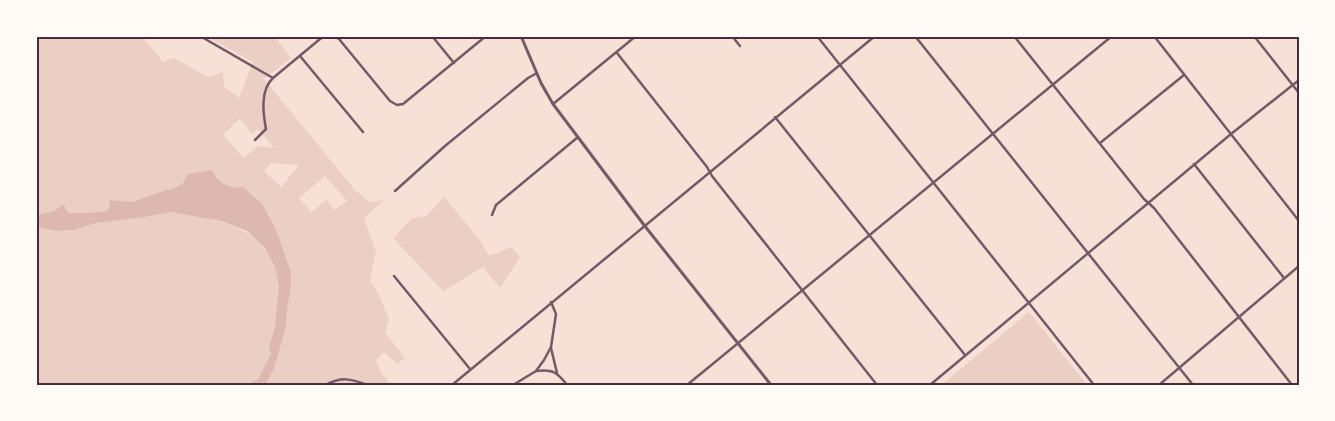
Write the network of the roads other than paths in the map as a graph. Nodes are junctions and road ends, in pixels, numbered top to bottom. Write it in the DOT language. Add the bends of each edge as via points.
graph roads {
  1 [pos="200,36"];
  2 [pos="325,36"];
  3 [pos="333,36"];
  4 [pos="432,36"];
  5 [pos="486,36"];
  6 [pos="521,36"];
  7 [pos="636,36"];
  8 [pos="732,36"];
  9 [pos="818,36"];
  10 [pos="876,36"];
  11 [pos="915,36"];
  12 [pos="1014,36"];
  13 [pos="1112,36"];
  14 [pos="1154,36"];
  15 [pos="1254,36"];
  16 [pos="319,38"];
  17 [pos="740,46"];
  18 [pos="616,53"];
  19 [pos="300,56"];
  20 [pos="454,63"];
  21 [pos="839,65"];
  22 [pos="536,73"];
  23 [pos="1184,75"];
  24 [pos="273,78"];
  25 [pos="1299,80"];
  26 [pos="1052,84"];
  27 [pos="1293,85"];
  28 [pos="1299,93"];
  29 [pos="553,104"];
  30 [pos="775,117"];
  31 [pos="363,132"];
  32 [pos="993,133"];
  33 [pos="1231,134"];
  34 [pos="578,137"];
  35 [pos="254,140"];
  36 [pos="1100,143"];
  37 [pos="1194,164"];
  38 [pos="709,172"];
  39 [pos="932,183"];
  40 [pos="395,191"];
  41 [pos="1149,203"];
  42 [pos="492,215"];
  43 [pos="1299,221"];
  44 [pos="644,225"];
  45 [pos="870,235"];
  46 [pos="1089,253"];
  47 [pos="1299,266"];
  48 [pos="394,276"];
  49 [pos="1284,278"];
  50 [pos="802,290"];
  51 [pos="551,302"];
  52 [pos="1030,303"];
  53 [pos="1239,317"];
  54 [pos="738,343"];
  55 [pos="551,347"];
  56 [pos="965,355"];
  57 [pos="1180,368"];
  58 [pos="470,369"];
  59 [pos="536,371"];
  60 [pos="558,373"];
  61 [pos="325,385"];
  62 [pos="366,385"];
  63 [pos="452,385"];
  64 [pos="513,385"];
  65 [pos="567,385"];
  66 [pos="687,385"];
  67 [pos="771,385"];
  68 [pos="877,385"];
  69 [pos="930,385"];
  70 [pos="1094,385"];
  71 [pos="1159,385"];
  72 [pos="1193,385"];
  73 [pos="1292,385"];
  1 -- 24 [label="street"];
  2 -- 16 [label="street"];
  3 -- 20 [label="street" via="395,105 403,104"];
  4 -- 20 [label="street"];
  5 -- 20 [label="street"];
  6 -- 22 [label="street"];
  7 -- 18 [label="street"];
  8 -- 17 [label="street"];
  9 -- 21 [label="street"];
  10 -- 21 [label="street"];
  11 -- 32 [label="street"];
  12 -- 26 [label="street"];
  13 -- 26 [label="street"];
  14 -- 23 [label="street"];
  15 -- 27 [label="street"];
  16 -- 19 [label="street"];
  18 -- 29 [label="street"];
  18 -- 38 [label="street"];
  19 -- 24 [label="street"];
  19 -- 31 [label="street"];
  21 -- 30 [label="street"];
  21 -- 39 [label="street"];
  22 -- 29 [label="street"];
  22 -- 40 [label="street"];
  23 -- 33 [label="street"];
  23 -- 36 [label="street"];
  24 -- 35 [label="street" via="265,91 266,129"];
  25 -- 27 [label="street"];
  26 -- 32 [label="street"];
  26 -- 36 [label="street"];
  27 -- 28 [label="street"];
  27 -- 33 [label="street"];
  29 -- 34 [label="street"];
  30 -- 38 [label="street"];
  30 -- 45 [label="street"];
  32 -- 39 [label="street"];
  32 -- 46 [label="street"];
  33 -- 37 [label="street"];
  33 -- 43 [label="street"];
  34 -- 42 [label="street" via="496,205"];
  34 -- 44 [label="street"];
  36 -- 41 [label="street"];
  37 -- 41 [label="street"];
  37 -- 49 [label="street"];
  38 -- 44 [label="street"];
  38 -- 50 [label="street"];
  39 -- 45 [label="street"];
  39 -- 52 [label="street"];
  41 -- 46 [label="street"];
  41 -- 53 [label="street"];
  44 -- 51 [label="street"];
  44 -- 54 [label="street"];
  45 -- 50 [label="street"];
  45 -- 56 [label="street"];
  46 -- 52 [label="street"];
  46 -- 57 [label="street"];
  47 -- 49 [label="street"];
  48 -- 58 [label="street"];
  49 -- 53 [label="street"];
  50 -- 54 [label="street"];
  50 -- 68 [label="street"];
  51 -- 55 [label="street" via="556,314"];
  51 -- 58 [label="street"];
  52 -- 56 [label="street"];
  52 -- 70 [label="street"];
  53 -- 57 [label="street"];
  53 -- 73 [label="street"];
  54 -- 66 [label="street"];
  54 -- 67 [label="street"];
  55 -- 59 [label="street"];
  55 -- 60 [label="street"];
  56 -- 69 [label="street"];
  57 -- 71 [label="street"];
  57 -- 72 [label="street"];
  58 -- 63 [label="street"];
  59 -- 60 [label="street"];
  59 -- 64 [label="street"];
  60 -- 65 [label="street"];
  61 -- 62 [label="street" via="338,378"];
}
